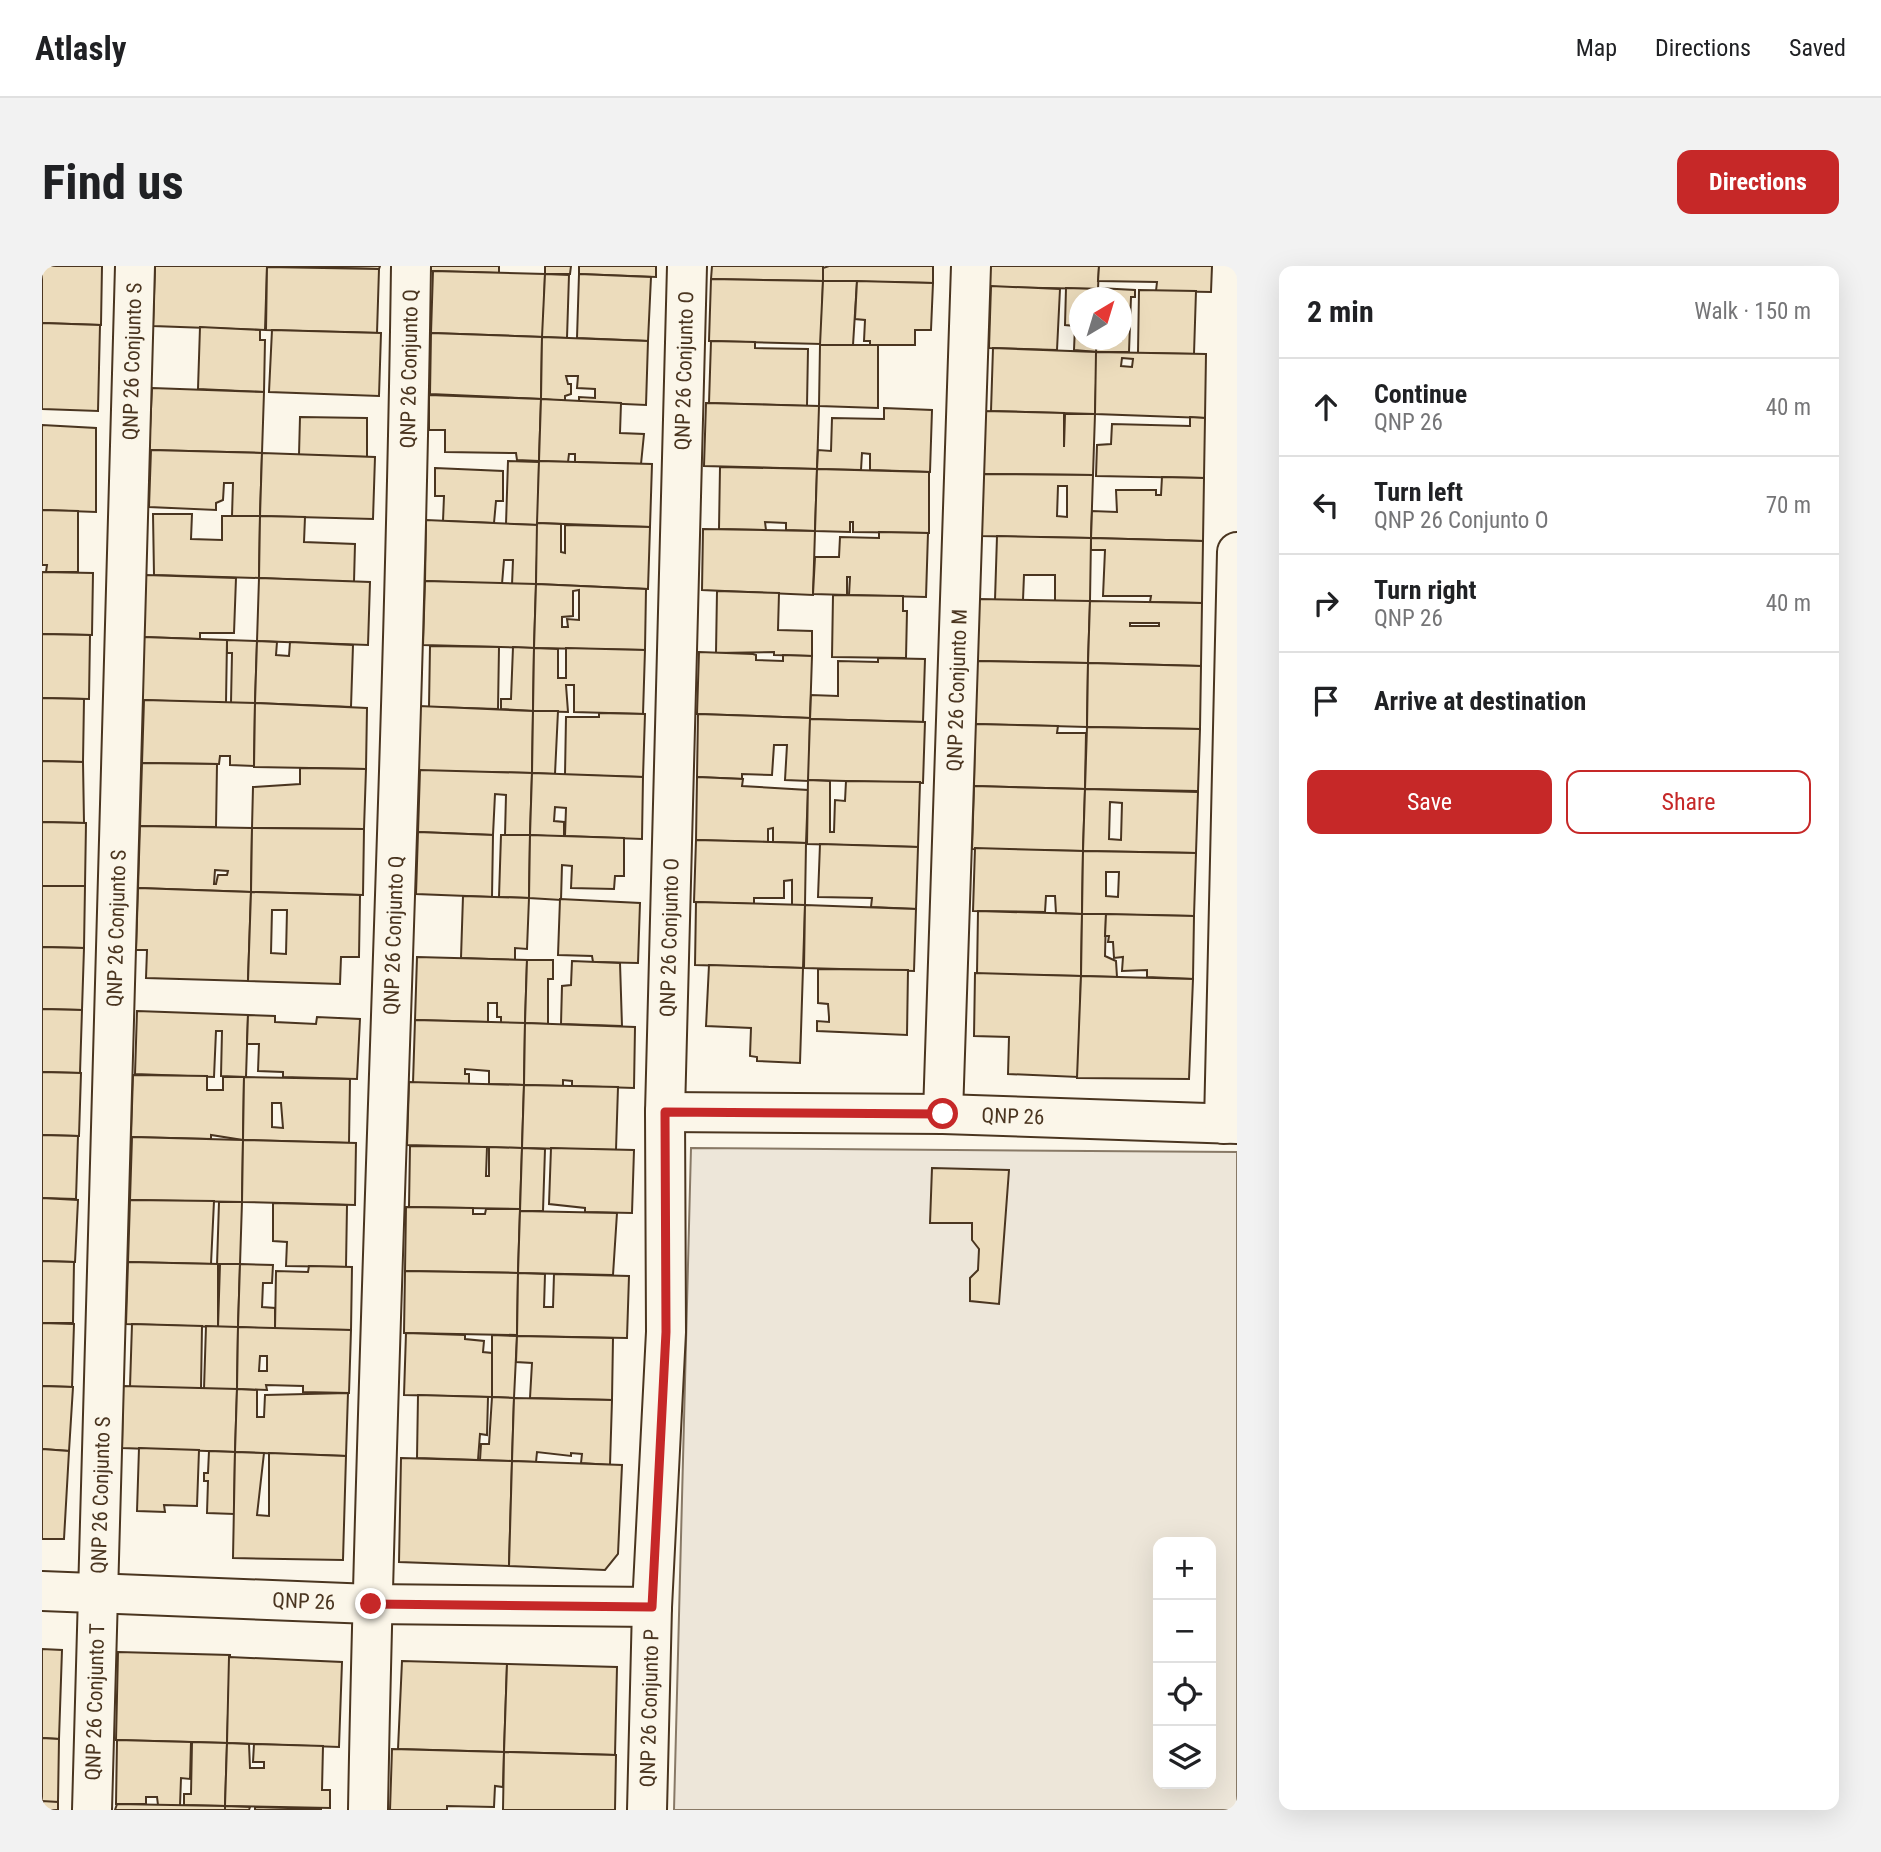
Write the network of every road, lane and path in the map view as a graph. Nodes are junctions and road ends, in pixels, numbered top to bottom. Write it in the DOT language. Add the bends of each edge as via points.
graph roads {
  1 [pos="135,266"];
  2 [pos="411,266"];
  3 [pos="687,266"];
  4 [pos="971,266"];
  5 [pos="1237,552"];
  6 [pos="665,1112"];
  7 [pos="943,1114"];
  8 [pos="1230,1124"];
  9 [pos="42,1591"];
  10 [pos="99,1592"];
  11 [pos="371,1604"];
  12 [pos="652,1607"];
  13 [pos="92,1810"];
  14 [pos="368,1810"];
  15 [pos="647,1810"];
  1 -- 10 [label="street, QNP 26 Conjunto S"];
  2 -- 11 [label="street, QNP 26 Conjunto Q" via="408,492"];
  3 -- 6 [label="street, QNP 26 Conjunto O"];
  4 -- 7 [label="street, QNP 26 Conjunto M"];
  5 -- 8 [label="street"];
  6 -- 7 [label="street, QNP 26"];
  6 -- 12 [label="street, QNP 26 Conjunto O" via="666,1332"];
  7 -- 8 [label="street, QNP 26"];
  9 -- 10 [label="street, QNP 26"];
  10 -- 11 [label="street, QNP 26"];
  10 -- 13 [label="street, QNP 26 Conjunto T"];
  11 -- 12 [label="street, QNP 26"];
  11 -- 14 [label="street, QNP 26 Conjunto Q"];
  12 -- 15 [label="street, QNP 26 Conjunto P"];
}
